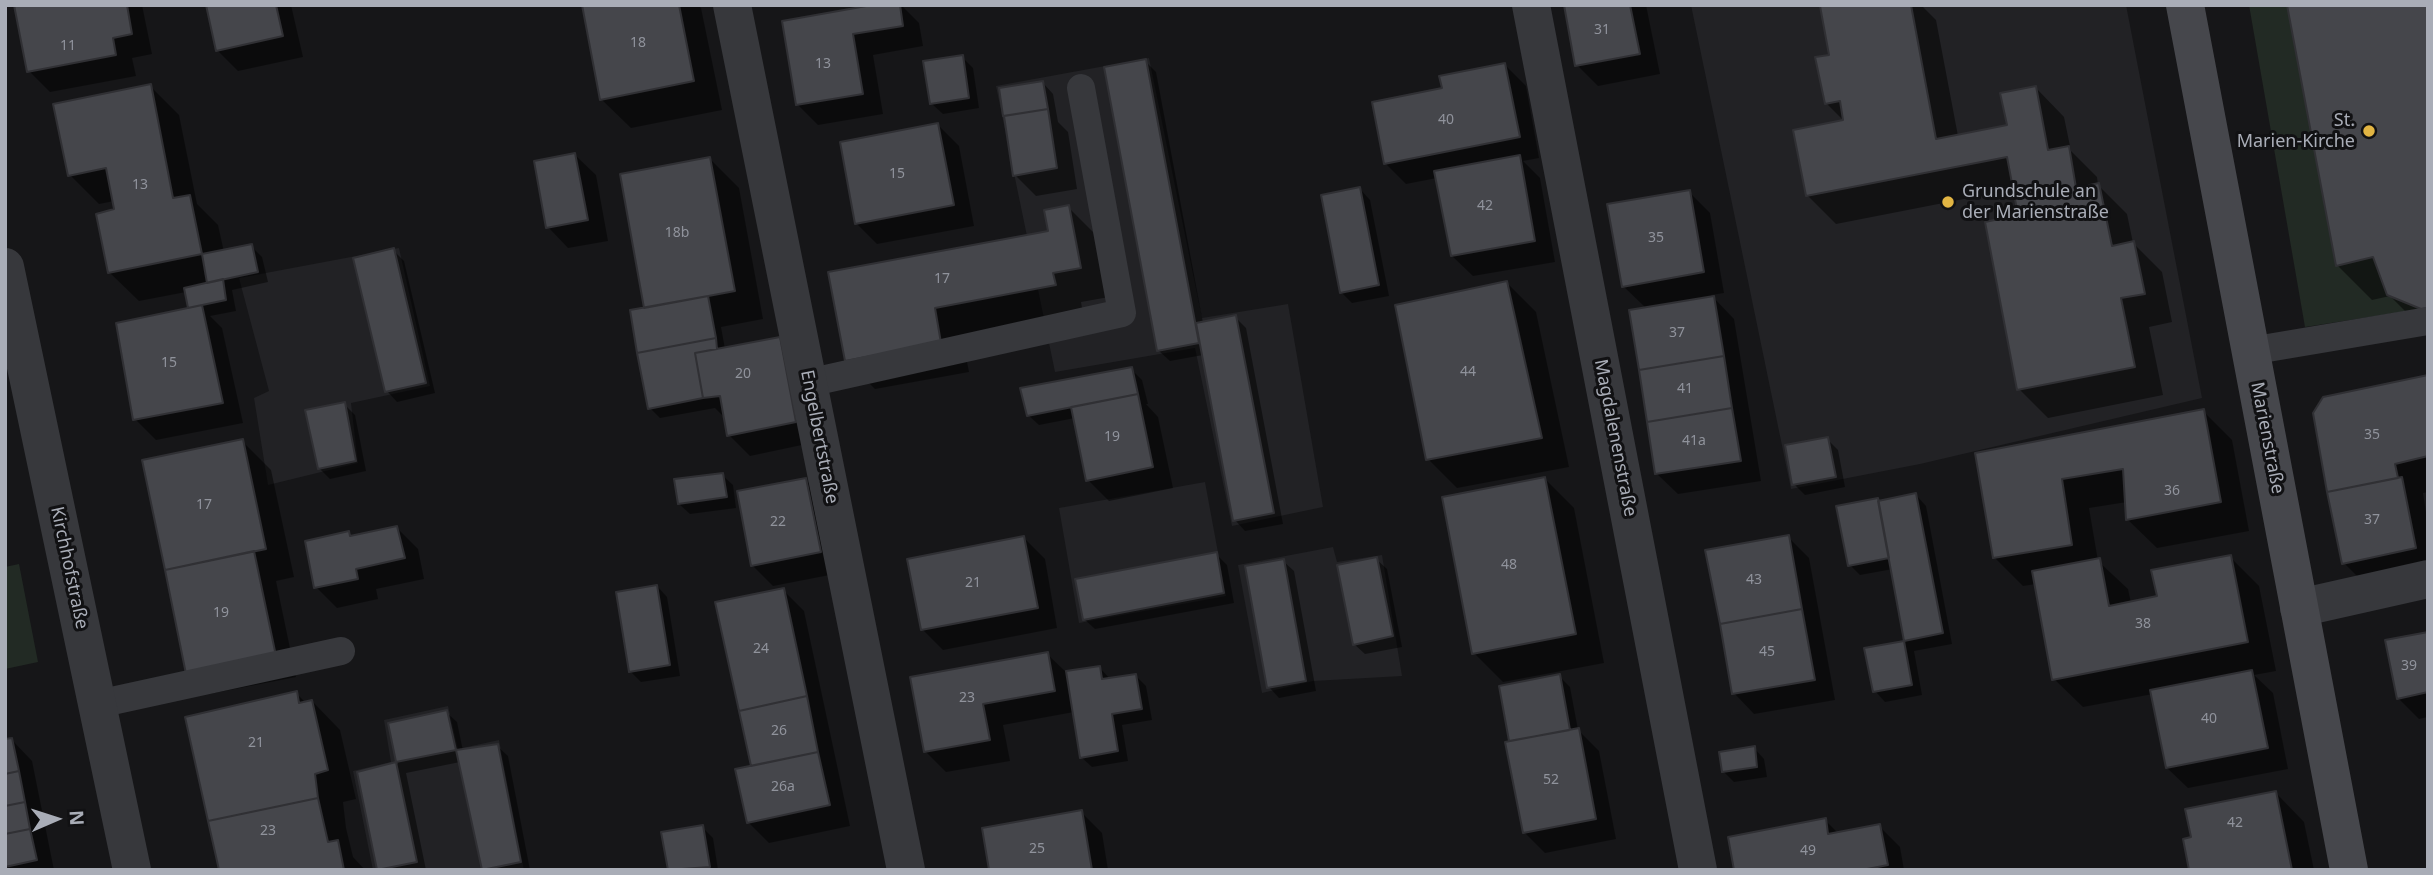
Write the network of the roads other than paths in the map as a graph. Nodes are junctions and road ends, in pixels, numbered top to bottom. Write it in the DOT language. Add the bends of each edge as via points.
graph roads {
  1 [pos="732,5"];
  2 [pos="1531,5"];
  3 [pos="2185,5"];
  4 [pos="1081,88"];
  5 [pos="5,267"];
  6 [pos="2428,321"];
  7 [pos="2250,351"];
  8 [pos="808,383"];
  9 [pos="2428,579"];
  10 [pos="2299,608"];
  11 [pos="341,651"];
  12 [pos="98,704"];
  13 [pos="132,870"];
  14 [pos="906,870"];
  15 [pos="1698,870"];
  16 [pos="2349,870"];
  1 -- 8 [label="street, Engelbertstraße"];
  2 -- 15 [label="street, Magdalenenstraße"];
  3 -- 7 [label="street, Marienstraße"];
  4 -- 8 [label="lane" via="1122,313"];
  5 -- 12 [label="street, Kirchhofstraße"];
  6 -- 7 [label="lane"];
  7 -- 10 [label="street, Marienstraße"];
  8 -- 14 [label="street, Engelbertstraße"];
  9 -- 10 [label="street"];
  10 -- 16 [label="street, Marienstraße"];
  11 -- 12 [label="lane"];
  12 -- 13 [label="street, Kirchhofstraße"];
}
